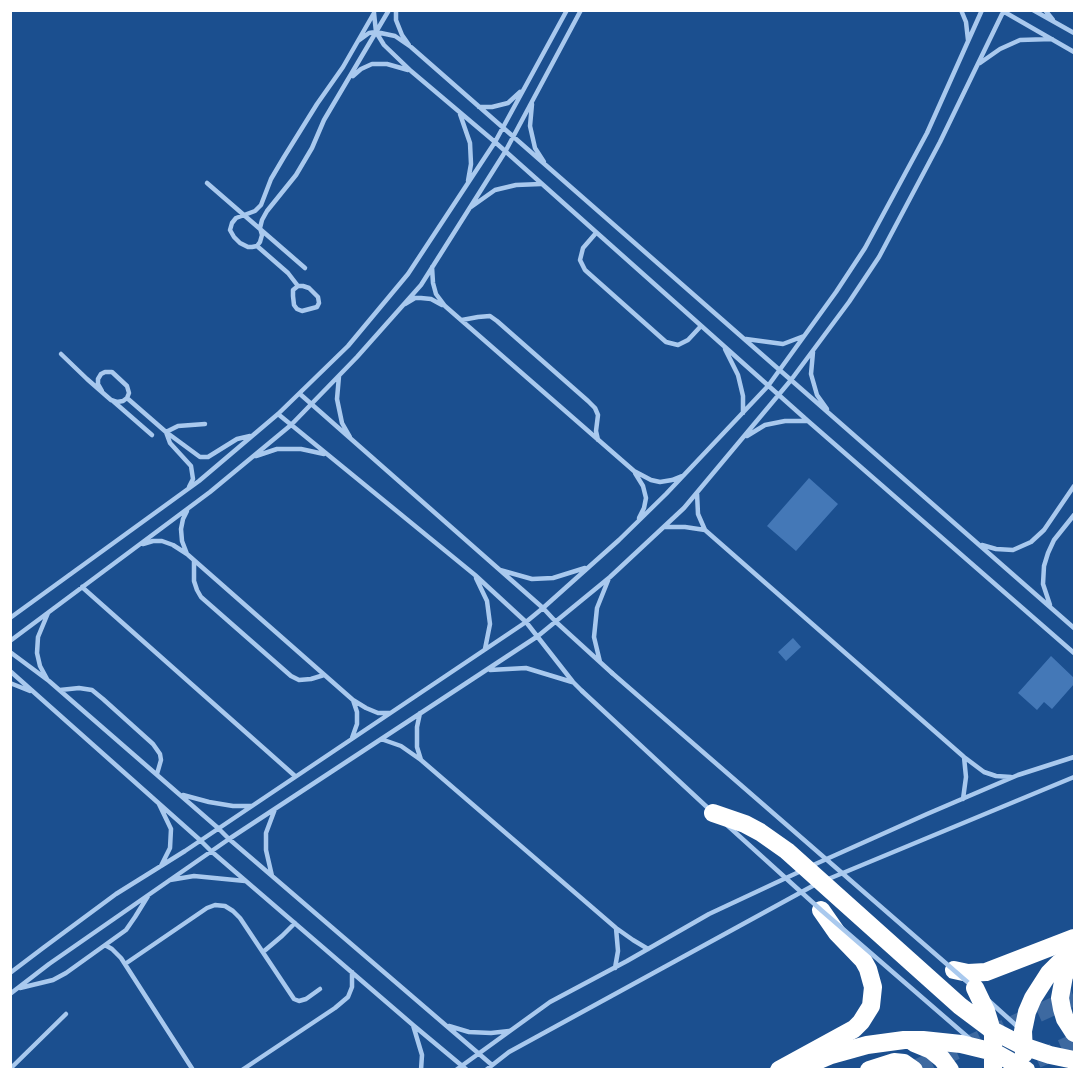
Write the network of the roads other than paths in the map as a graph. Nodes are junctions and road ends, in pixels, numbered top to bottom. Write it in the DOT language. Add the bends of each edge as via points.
graph roads {
  1 [pos="389,10"];
  2 [pos="396,10"];
  3 [pos="567,10"];
  4 [pos="581,10"];
  5 [pos="961,10"];
  6 [pos="982,10"];
  7 [pos="1033,10"];
  8 [pos="1045,10"];
  9 [pos="1003,11"];
  10 [pos="375,12"];
  11 [pos="1054,22"];
  12 [pos="376,32"];
  13 [pos="1074,33"];
  14 [pos="1052,39"];
  15 [pos="358,41"];
  16 [pos="968,41"];
  17 [pos="411,47"];
  18 [pos="1074,52"];
  19 [pos="978,64"];
  20 [pos="411,72"];
  21 [pos="348,79"];
  22 [pos="525,88"];
  23 [pos="532,102"];
  24 [pos="478,106"];
  25 [pos="459,111"];
  26 [pos="503,129"];
  27 [pos="513,137"];
  28 [pos="495,142"];
  29 [pos="505,152"];
  30 [pos="547,166"];
  31 [pos="207,183"];
  32 [pos="541,184"];
  33 [pos="467,185"];
  34 [pos="469,208"];
  35 [pos="244,215"];
  36 [pos="260,228"];
  37 [pos="596,233"];
  38 [pos="257,246"];
  39 [pos="432,267"];
  40 [pos="305,268"];
  41 [pos="298,286"];
  42 [pos="402,306"];
  43 [pos="445,306"];
  44 [pos="461,320"];
  45 [pos="701,326"];
  46 [pos="804,336"];
  47 [pos="744,339"];
  48 [pos="724,346"];
  49 [pos="814,350"];
  50 [pos="61,354"];
  51 [pos="780,370"];
  52 [pos="339,375"];
  53 [pos="791,380"];
  54 [pos="768,386"];
  55 [pos="102,391"];
  56 [pos="300,394"];
  57 [pos="779,396"];
  58 [pos="127,398"];
  59 [pos="111,400"];
  60 [pos="311,405"];
  61 [pos="278,414"];
  62 [pos="743,414"];
  63 [pos="832,416"];
  64 [pos="808,422"];
  65 [pos="204,424"];
  66 [pos="291,425"];
  67 [pos="166,432"];
  68 [pos="152,435"];
  69 [pos="252,435"];
  70 [pos="598,440"];
  71 [pos="742,440"];
  72 [pos="353,442"];
  73 [pos="326,454"];
  74 [pos="251,458"];
  75 [pos="634,471"];
  76 [pos="684,475"];
  77 [pos="1074,486"];
  78 [pos="189,488"];
  79 [pos="697,493"];
  80 [pos="190,507"];
  81 [pos="1074,515"];
  82 [pos="638,522"];
  83 [pos="664,527"];
  84 [pos="705,530"];
  85 [pos="978,543"];
  86 [pos="136,547"];
  87 [pos="187,554"];
  88 [pos="194,561"];
  89 [pos="588,568"];
  90 [pos="498,569"];
  91 [pos="475,576"];
  92 [pos="610,577"];
  93 [pos="82,587"];
  94 [pos="1050,607"];
  95 [pos="543,608"];
  96 [pos="49,611"];
  97 [pos="16,614"];
  98 [pos="10,618"];
  99 [pos="526,622"];
  100 [pos="556,622"];
  101 [pos="10,623"];
  102 [pos="1074,628"];
  103 [pos="538,636"];
  104 [pos="10,641"];
  105 [pos="485,649"];
  106 [pos="10,652"];
  107 [pos="1074,653"];
  108 [pos="600,662"];
  109 [pos="487,670"];
  110 [pos="10,671"];
  111 [pos="324,675"];
  112 [pos="49,681"];
  113 [pos="573,682"];
  114 [pos="10,683"];
  115 [pos="59,690"];
  116 [pos="35,694"];
  117 [pos="352,700"];
  118 [pos="390,713"];
  119 [pos="420,714"];
  120 [pos="352,738"];
  121 [pos="381,739"];
  122 [pos="964,757"];
  123 [pos="1074,757"];
  124 [pos="421,760"];
  125 [pos="156,774"];
  126 [pos="295,776"];
  127 [pos="1018,776"];
  128 [pos="1074,777"];
  129 [pos="180,795"];
  130 [pos="963,799"];
  131 [pos="158,802"];
  132 [pos="251,806"];
  133 [pos="274,809"];
  134 [pos="713,813"];
  135 [pos="218,828"];
  136 [pos="229,839"];
  137 [pos="200,840"];
  138 [pos="211,851"];
  139 [pos="160,866"];
  140 [pos="272,876"];
  141 [pos="168,881"];
  142 [pos="246,881"];
  143 [pos="148,894"];
  144 [pos="821,910"];
  145 [pos="295,923"];
  146 [pos="616,928"];
  147 [pos="1074,938"];
  148 [pos="105,945"];
  149 [pos="648,949"];
  150 [pos="263,952"];
  151 [pos="1074,952"];
  152 [pos="1074,959"];
  153 [pos="125,964"];
  154 [pos="615,968"];
  155 [pos="954,970"];
  156 [pos="352,972"];
  157 [pos="10,973"];
  158 [pos="18,988"];
  159 [pos="975,988"];
  160 [pos="320,989"];
  161 [pos="10,994"];
  162 [pos="66,1014"];
  163 [pos="413,1025"];
  164 [pos="448,1026"];
  165 [pos="992,1029"];
  166 [pos="512,1030"];
  167 [pos="1074,1033"];
  168 [pos="904,1040"];
  169 [pos="1042,1048"];
  170 [pos="479,1053"];
  171 [pos="992,1059"];
  172 [pos="492,1065"];
  173 [pos="464,1067"];
  174 [pos="10,1069"];
  175 [pos="915,1069"];
  176 [pos="193,1070"];
  177 [pos="242,1070"];
  178 [pos="421,1070"];
  179 [pos="456,1070"];
  180 [pos="486,1070"];
  181 [pos="779,1070"];
  182 [pos="796,1070"];
  183 [pos="869,1070"];
  184 [pos="950,1070"];
  185 [pos="1027,1070"];
  1 -- 12 [label="lane"];
  2 -- 17 [label="lane" via="402,35"];
  3 -- 22 [label="lane"];
  4 -- 23 [label="lane"];
  5 -- 16 [label="lane"];
  6 -- 16 [label="lane"];
  7 -- 11 [label="lane"];
  8 -- 11 [label="lane"];
  9 -- 14 [label="lane"];
  9 -- 19 [label="lane"];
  10 -- 12 [label="lane"];
  10 -- 15 [label="lane"];
  11 -- 13 [label="lane"];
  12 -- 15 [label="lane"];
  12 -- 17 [label="lane" via="395,36"];
  12 -- 20 [label="lane"];
  12 -- 21 [label="lane"];
  14 -- 18 [label="lane"];
  14 -- 19 [label="lane" via="1020,40"];
  15 -- 35 [label="lane" via="284,157 261,204"];
  16 -- 46 [label="lane" via="927,133 865,248"];
  17 -- 24 [label="lane"];
  19 -- 49 [label="lane" via="879,257"];
  20 -- 21 [label="lane" via="372,63"];
  20 -- 25 [label="lane"];
  21 -- 36 [label="lane" via="312,148 267,211"];
  22 -- 24 [label="lane" via="508,103"];
  22 -- 26 [label="lane"];
  23 -- 27 [label="lane"];
  23 -- 30 [label="lane" via="530,126 535,148"];
  24 -- 26 [label="lane"];
  25 -- 28 [label="lane"];
  25 -- 33 [label="lane" via="470,143"];
  26 -- 27 [label="lane"];
  26 -- 28 [label="lane"];
  27 -- 29 [label="lane"];
  27 -- 30 [label="lane"];
  28 -- 29 [label="lane"];
  28 -- 33 [label="lane"];
  29 -- 32 [label="lane"];
  29 -- 34 [label="lane"];
  30 -- 47 [label="lane"];
  31 -- 35 [label="lane"];
  32 -- 34 [label="lane" via="495,190"];
  32 -- 37 [label="lane"];
  33 -- 56 [label="lane" via="408,274 348,346"];
  34 -- 39 [label="lane"];
  35 -- 36 [label="lane"];
  35 -- 38 [label="lane" via="236,218 230,230 248,248"];
  36 -- 38 [label="lane" via="262,235"];
  36 -- 40 [label="lane"];
  37 -- 45 [label="lane"];
  37 -- 45 [label="lane" via="580,260 585,270 666,342 678,345"];
  38 -- 41 [label="lane"];
  39 -- 42 [label="lane"];
  39 -- 43 [label="lane" via="436,294"];
  41 -- 41 [label="lane" via="293,290 297,309 317,307 318,297 309,288"];
  42 -- 43 [label="lane" via="415,298 431,299"];
  42 -- 52 [label="lane"];
  43 -- 44 [label="lane"];
  44 -- 70 [label="lane"];
  44 -- 70 [label="lane" via="490,316 588,400 598,415"];
  45 -- 48 [label="lane"];
  46 -- 47 [label="lane" via="783,344"];
  46 -- 51 [label="lane"];
  47 -- 51 [label="lane"];
  48 -- 54 [label="lane"];
  48 -- 62 [label="lane" via="738,375"];
  49 -- 53 [label="lane"];
  49 -- 63 [label="lane" via="811,374 817,395"];
  50 -- 55 [label="lane"];
  51 -- 53 [label="lane"];
  51 -- 54 [label="lane"];
  52 -- 60 [label="lane"];
  52 -- 72 [label="lane" via="342,423"];
  53 -- 57 [label="lane"];
  53 -- 63 [label="lane"];
  54 -- 57 [label="lane"];
  54 -- 62 [label="lane"];
  55 -- 58 [label="lane" via="98,379 105,372 112,372 127,386"];
  55 -- 59 [label="lane"];
  56 -- 60 [label="lane"];
  56 -- 61 [label="lane"];
  57 -- 64 [label="lane"];
  57 -- 71 [label="lane"];
  58 -- 59 [label="lane"];
  58 -- 67 [label="lane"];
  59 -- 68 [label="lane"];
  60 -- 66 [label="lane"];
  60 -- 72 [label="lane"];
  61 -- 66 [label="lane"];
  61 -- 69 [label="lane"];
  62 -- 76 [label="lane"];
  63 -- 85 [label="lane"];
  64 -- 71 [label="lane" via="765,425"];
  64 -- 107 [label="lane"];
  65 -- 67 [label="lane" via="178,426"];
  66 -- 73 [label="lane"];
  66 -- 74 [label="lane"];
  67 -- 69 [label="lane" via="200,457 208,457 237,439"];
  67 -- 78 [label="lane" via="170,443 191,466 193,479"];
  69 -- 78 [label="lane"];
  70 -- 75 [label="lane"];
  71 -- 79 [label="lane"];
  72 -- 90 [label="lane"];
  73 -- 74 [label="lane" via="276,449"];
  73 -- 91 [label="lane"];
  74 -- 80 [label="lane"];
  75 -- 76 [label="lane" via="660,482"];
  75 -- 82 [label="lane" via="646,498"];
  76 -- 82 [label="lane"];
  77 -- 85 [label="lane" via="1031,543 1013,550"];
  78 -- 97 [label="lane"];
  79 -- 83 [label="lane"];
  79 -- 84 [label="lane" via="698,514"];
  80 -- 86 [label="lane"];
  80 -- 87 [label="lane" via="181,528"];
  81 -- 94 [label="lane" via="1054,540 1044,566 1043,584"];
  82 -- 89 [label="lane"];
  83 -- 84 [label="lane"];
  83 -- 92 [label="lane"];
  84 -- 122 [label="lane"];
  85 -- 94 [label="lane"];
  86 -- 87 [label="lane" via="162,541"];
  86 -- 93 [label="lane"];
  87 -- 88 [label="lane"];
  88 -- 111 [label="lane"];
  88 -- 111 [label="lane" via="194,580 201,597 291,676 299,680"];
  89 -- 90 [label="lane" via="553,578 532,579"];
  89 -- 95 [label="lane"];
  90 -- 95 [label="lane"];
  91 -- 99 [label="lane"];
  91 -- 105 [label="lane" via="487,601 490,624"];
  92 -- 100 [label="lane"];
  92 -- 108 [label="lane" via="597,608 594,637"];
  93 -- 96 [label="lane"];
  93 -- 126 [label="lane"];
  94 -- 102 [label="lane"];
  95 -- 99 [label="lane"];
  95 -- 100 [label="lane"];
  96 -- 104 [label="lane"];
  96 -- 112 [label="lane" via="38,637 37,653"];
  97 -- 98 [label="lane"];
  97 -- 101 [label="lane"];
  99 -- 103 [label="lane"];
  99 -- 105 [label="lane"];
  100 -- 103 [label="lane"];
  100 -- 108 [label="lane"];
  103 -- 109 [label="lane"];
  103 -- 113 [label="lane"];
  105 -- 118 [label="lane"];
  106 -- 112 [label="lane"];
  108 -- 155 [label="lane, bridge"];
  109 -- 113 [label="lane" via="526,668"];
  109 -- 119 [label="lane"];
  110 -- 116 [label="lane"];
  111 -- 117 [label="lane"];
  112 -- 115 [label="lane"];
  113 -- 134 [label="lane, bridge"];
  114 -- 116 [label="lane"];
  115 -- 125 [label="lane"];
  115 -- 125 [label="lane" via="92,690 103,699 153,744 161,760"];
  116 -- 131 [label="lane"];
  117 -- 118 [label="lane" via="378,713"];
  117 -- 120 [label="lane" via="357,712"];
  118 -- 120 [label="lane"];
  119 -- 121 [label="lane"];
  119 -- 124 [label="lane" via="417,747"];
  120 -- 126 [label="lane"];
  121 -- 124 [label="lane" via="401,746"];
  121 -- 133 [label="lane"];
  122 -- 127 [label="lane" via="984,772"];
  122 -- 130 [label="lane"];
  123 -- 127 [label="lane"];
  124 -- 146 [label="lane"];
  125 -- 129 [label="lane"];
  126 -- 132 [label="lane"];
  127 -- 130 [label="lane"];
  128 -- 172 [label="lane" via="809,887 508,1052"];
  129 -- 132 [label="lane"];
  129 -- 135 [label="lane"];
  130 -- 149 [label="lane" via="709,914"];
  131 -- 137 [label="lane"];
  131 -- 139 [label="lane" via="171,829 170,848"];
  132 -- 135 [label="lane"];
  133 -- 136 [label="lane"];
  133 -- 140 [label="lane" via="266,833"];
  134 -- 144 [label="lane, bridge"];
  134 -- 165 [label="highway, bridge" via="752,828 787,851 960,1006"];
  135 -- 136 [label="lane"];
  135 -- 137 [label="lane"];
  136 -- 138 [label="lane"];
  136 -- 140 [label="lane"];
  137 -- 138 [label="lane"];
  137 -- 139 [label="lane"];
  138 -- 141 [label="lane"];
  138 -- 142 [label="lane"];
  139 -- 157 [label="lane"];
  140 -- 164 [label="lane"];
  141 -- 142 [label="lane" via="194,876"];
  141 -- 143 [label="lane"];
  142 -- 145 [label="lane"];
  143 -- 148 [label="lane" via="126,930"];
  143 -- 158 [label="lane"];
  144 -- 171 [label="lane, bridge"];
  144 -- 181 [label="highway, bridge" via="868,969 873,987 871,1006 854,1029"];
  145 -- 150 [label="lane"];
  145 -- 156 [label="lane"];
  146 -- 149 [label="lane"];
  146 -- 154 [label="lane"];
  147 -- 155 [label="highway" via="986,972"];
  148 -- 153 [label="lane"];
  148 -- 158 [label="lane" via="53,980"];
  149 -- 154 [label="lane"];
  150 -- 153 [label="lane" via="233,910 214,905"];
  150 -- 160 [label="lane" via="294,999 306,999"];
  151 -- 169 [label="highway, bridge" via="1040,985 1027,1012"];
  152 -- 167 [label="highway, bridge" via="1064,976 1060,998 1065,1019"];
  153 -- 176 [label="lane"];
  154 -- 166 [label="lane" via="550,1002"];
  155 -- 159 [label="lane, bridge"];
  156 -- 163 [label="lane"];
  156 -- 177 [label="lane" via="348,997"];
  158 -- 161 [label="lane"];
  159 -- 165 [label="highway, bridge"];
  159 -- 169 [label="lane, bridge"];
  162 -- 174 [label="lane"];
  163 -- 173 [label="lane"];
  163 -- 178 [label="lane" via="422,1055"];
  164 -- 166 [label="lane" via="469,1032"];
  164 -- 170 [label="lane"];
  165 -- 169 [label="highway, bridge"];
  165 -- 171 [label="highway, bridge"];
  166 -- 170 [label="lane"];
  168 -- 171 [label="highway, bridge" via="942,1041"];
  168 -- 182 [label="highway, bridge" via="849,1049"];
  168 -- 184 [label="highway, bridge" via="931,1050"];
  169 -- 185 [label="highway, bridge"];
  170 -- 172 [label="lane"];
  170 -- 173 [label="lane"];
  171 -- 185 [label="highway, bridge"];
  172 -- 180 [label="lane"];
  173 -- 179 [label="lane"];
  175 -- 183 [label="highway" via="894,1062"];
}
